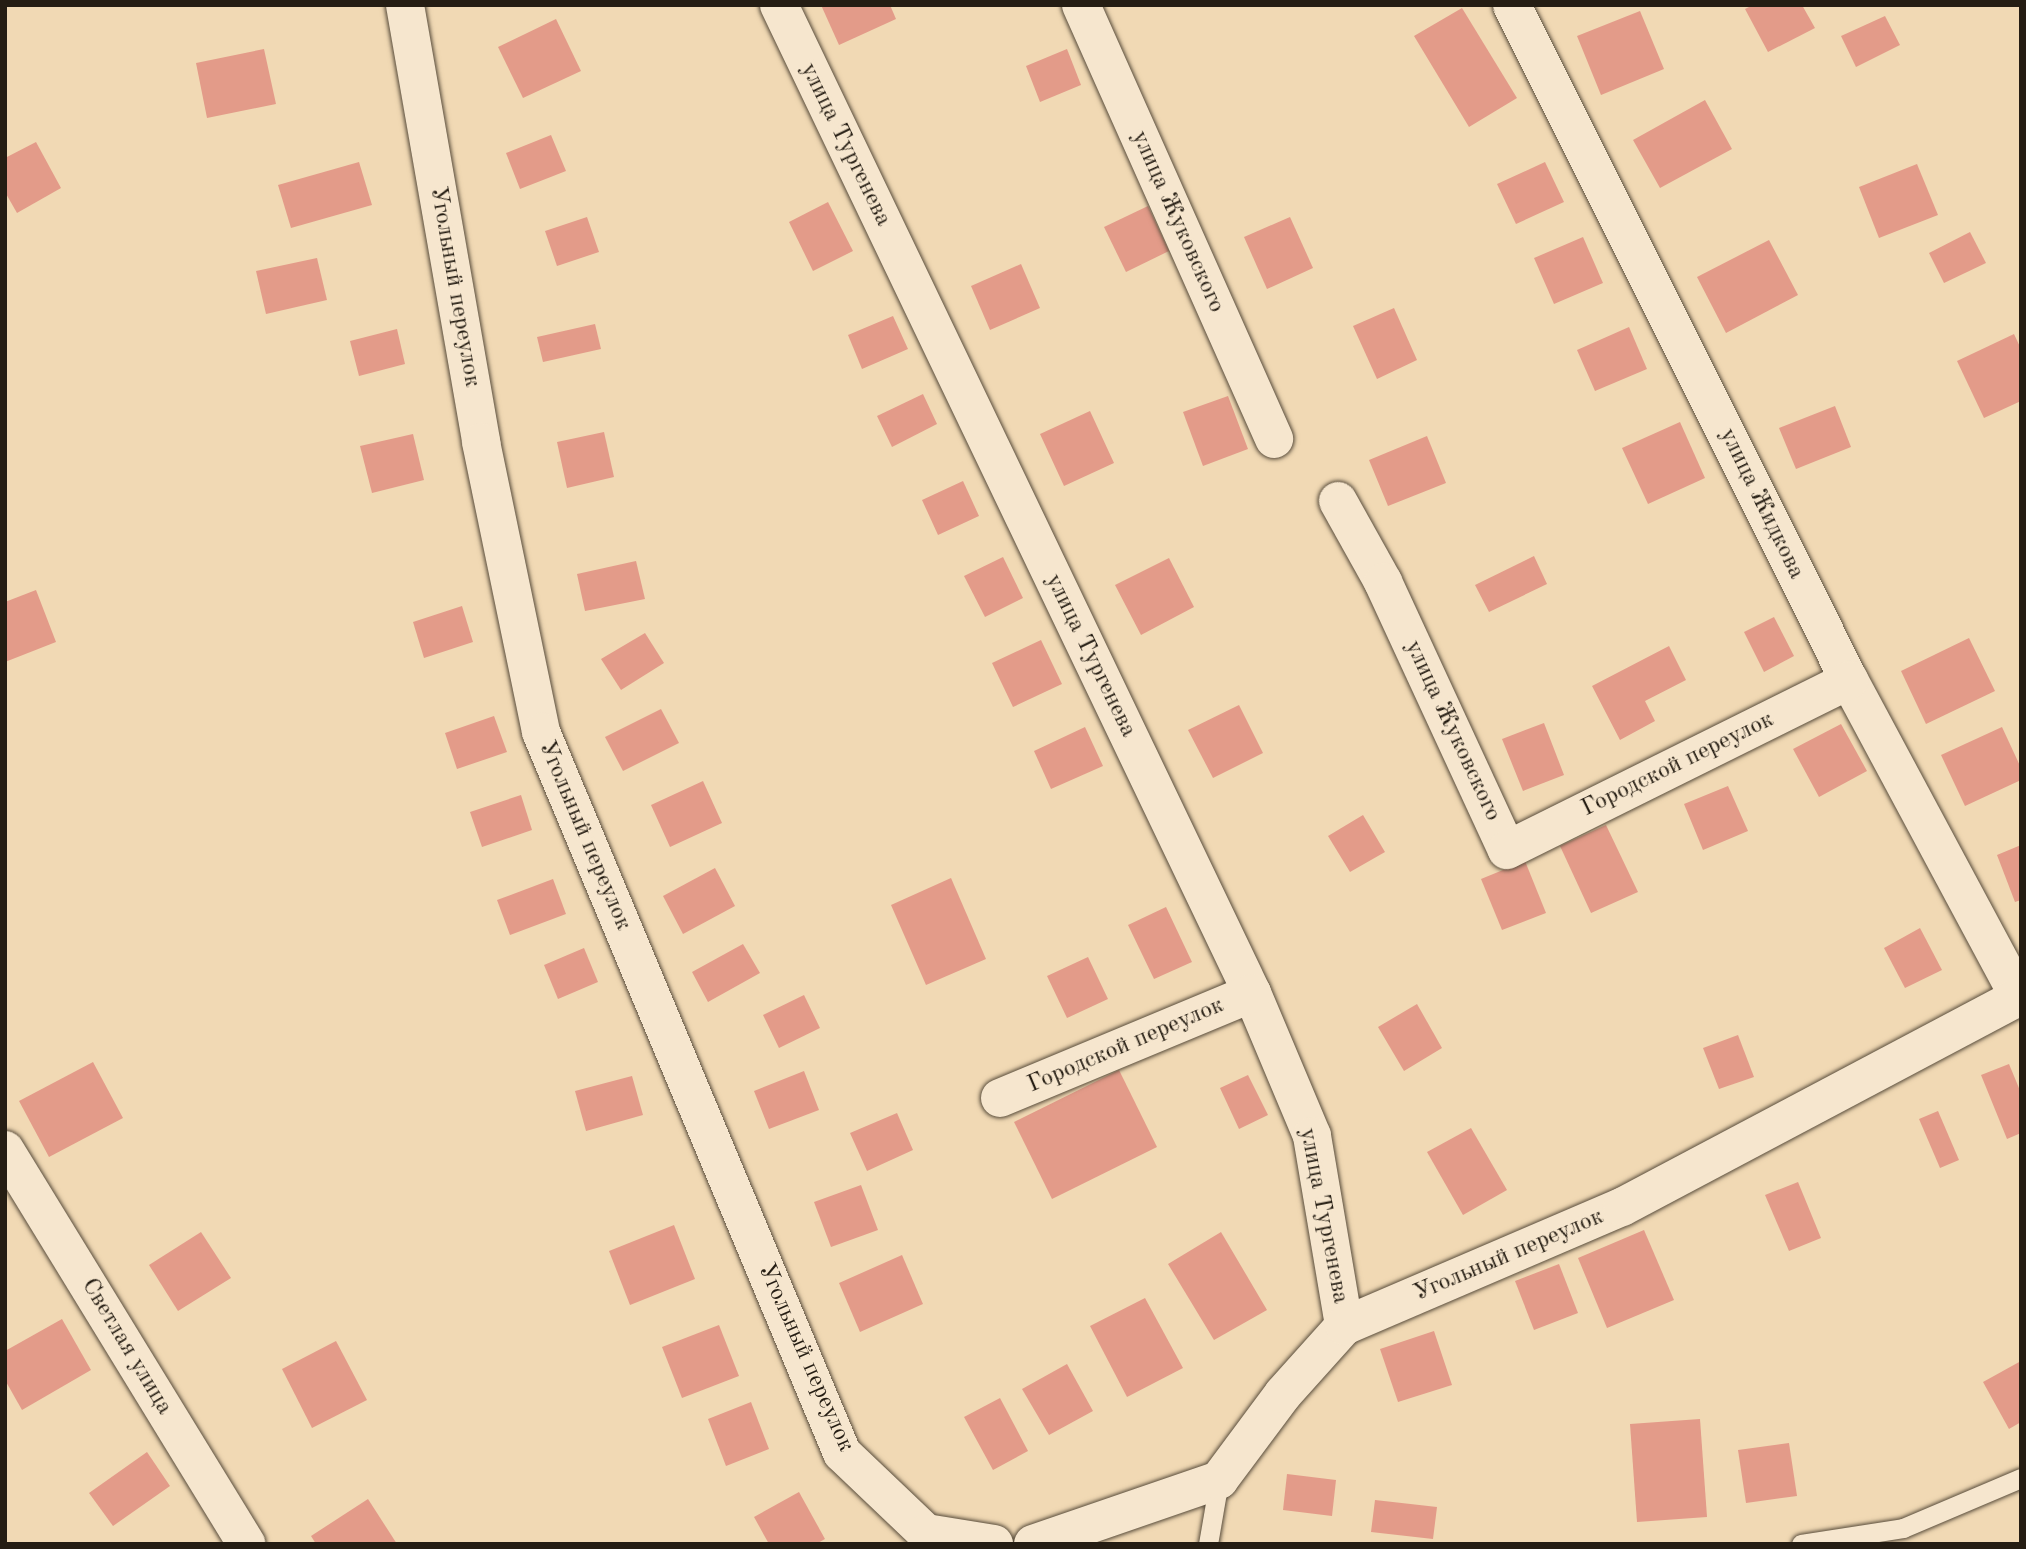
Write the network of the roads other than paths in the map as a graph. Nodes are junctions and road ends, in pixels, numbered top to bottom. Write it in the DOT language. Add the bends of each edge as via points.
graph roads {
  1 [pos="405,5"];
  2 [pos="779,5"];
  3 [pos="1081,5"];
  4 [pos="1513,5"];
  5 [pos="1274,439"];
  6 [pos="1338,501"];
  7 [pos="1849,680"];
  8 [pos="1507,850"];
  9 [pos="1252,993"];
  10 [pos="2020,997"];
  11 [pos="1000,1098"];
  12 [pos="5,1150"];
  13 [pos="1344,1326"];
  14 [pos="2021,1478"];
  15 [pos="1219,1479"];
  16 [pos="246,1544"];
  17 [pos="994,1544"];
  18 [pos="1033,1544"];
  19 [pos="1208,1544"];
  20 [pos="1801,1544"];
  1 -- 17 [label="street, Угольный переулок" via="481,442 541,732 842,1452 926,1533"];
  2 -- 9 [label="street, улица Тургенева"];
  3 -- 5 [label="street, улица Жуковского"];
  4 -- 7 [label="street, улица Жидкова"];
  6 -- 8 [label="street, улица Жуковского" via="1383,582"];
  7 -- 8 [label="street, Городской переулок"];
  7 -- 10 [label="street, улица Жидкова"];
  9 -- 11 [label="street, Городской переулок"];
  9 -- 13 [label="street, улица Тургенева" via="1312,1136"];
  10 -- 13 [label="street, Угольный переулок" via="1622,1207"];
  12 -- 16 [label="street, Светлая улица"];
  13 -- 15 [label="street, Угольный переулок" via="1283,1394"];
  14 -- 20 [label="lane" via="1903,1528"];
  15 -- 18 [label="street"];
  15 -- 19 [label="lane"];
}
